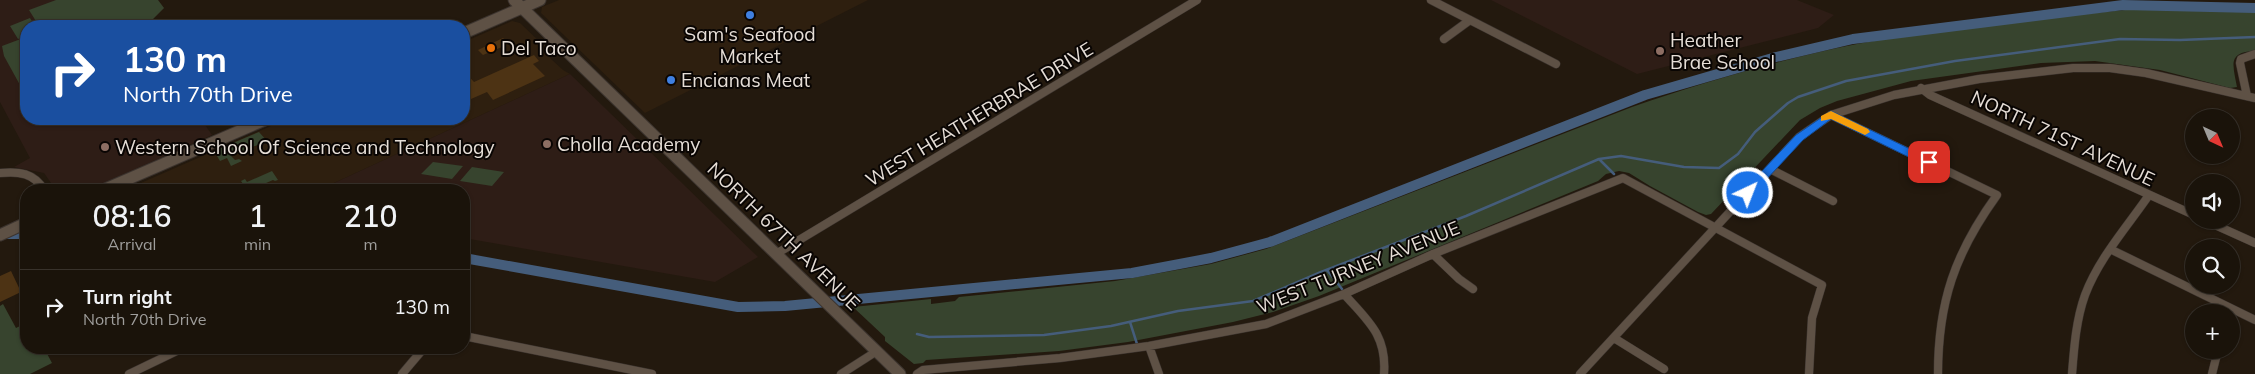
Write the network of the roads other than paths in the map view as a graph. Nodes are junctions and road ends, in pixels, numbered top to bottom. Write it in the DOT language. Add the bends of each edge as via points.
graph roads {
  1 [pos="514,0"];
  2 [pos="540,0"];
  3 [pos="1197,0"];
  4 [pos="1431,0"];
  5 [pos="522,8"];
  6 [pos="1470,20"];
  7 [pos="470,30"];
  8 [pos="1444,39"];
  9 [pos="2255,54"];
  10 [pos="1556,64"];
  11 [pos="1921,88"];
  12 [pos="2247,96"];
  13 [pos="2255,98"];
  14 [pos="1831,115"];
  15 [pos="253,125"];
  16 [pos="1770,169"];
  17 [pos="0,173"];
  18 [pos="39,184"];
  19 [pos="117,184"];
  20 [pos="2149,195"];
  21 [pos="1833,201"];
  22 [pos="2185,211"];
  23 [pos="20,226"];
  24 [pos="1715,228"];
  25 [pos="2224,229"];
  26 [pos="0,235"];
  27 [pos="2255,243"];
  28 [pos="2112,250"];
  29 [pos="776,254"];
  30 [pos="1434,254"];
  31 [pos="1473,289"];
  32 [pos="1344,294"];
  33 [pos="2214,304"];
  34 [pos="2240,316"];
  35 [pos="2255,320"];
  36 [pos="470,337"];
  37 [pos="1614,338"];
  38 [pos="1149,346"];
  39 [pos="876,351"];
  40 [pos="171,354"];
  41 [pos="419,354"];
  42 [pos="2216,359"];
  43 [pos="1664,369"];
  44 [pos="130,374"];
  45 [pos="402,374"];
  46 [pos="652,374"];
  47 [pos="841,374"];
  48 [pos="900,374"];
  49 [pos="918,374"];
  50 [pos="1159,374"];
  51 [pos="1384,374"];
  52 [pos="1580,374"];
  53 [pos="1809,374"];
  54 [pos="1938,374"];
  55 [pos="2072,374"];
  56 [pos="2212,374"];
  1 -- 5 [label="main road, NORTH 67TH AVENUE"];
  2 -- 5 [label="main road"];
  3 -- 29 [label="street, WEST HEATHERBRAE DRIVE"];
  4 -- 6 [label="street"];
  5 -- 7 [label="main road"];
  5 -- 29 [label="main road, NORTH 67TH AVENUE"];
  6 -- 8 [label="street"];
  6 -- 10 [label="street"];
  9 -- 12 [label="street" via="2240,63"];
  11 -- 12 [label="street" via="2093,67 2161,76"];
  11 -- 14 [label="street"];
  11 -- 20 [label="street, NORTH 71ST AVENUE" via="1930,95"];
  12 -- 13 [label="street"];
  14 -- 16 [label="street" via="1799,137"];
  14 -- 54 [label="street" via="1997,195 1969,236 1952,281 1941,329"];
  15 -- 19 [label="main road"];
  16 -- 21 [label="street"];
  16 -- 24 [label="street"];
  17 -- 18 [label="street" via="26,173"];
  20 -- 22 [label="street, NORTH 71ST AVENUE"];
  20 -- 28 [label="street"];
  23 -- 26 [label="main road"];
  24 -- 30 [label="street, WEST TURNEY AVENUE" via="1623,178"];
  24 -- 37 [label="street"];
  24 -- 53 [label="street" via="1822,285 1809,340"];
  25 -- 27 [label="street"];
  28 -- 33 [label="street"];
  28 -- 55 [label="street" via="2098,267 2085,295"];
  29 -- 39 [label="main road, NORTH 67TH AVENUE"];
  30 -- 31 [label="street"];
  30 -- 32 [label="street, WEST TURNEY AVENUE"];
  32 -- 38 [label="street, WEST TURNEY AVENUE" via="1266,324"];
  32 -- 51 [label="street" via="1382,340 1387,356"];
  34 -- 35 [label="street"];
  36 -- 46 [label="street"];
  37 -- 43 [label="street"];
  37 -- 52 [label="street"];
  38 -- 49 [label="street, WEST TURNEY AVENUE" via="1060,358 923,370"];
  38 -- 50 [label="street"];
  39 -- 47 [label="street"];
  39 -- 48 [label="main road, NORTH 67TH AVENUE"];
  40 -- 44 [label="street"];
  41 -- 45 [label="street"];
  42 -- 56 [label="street"];
}
